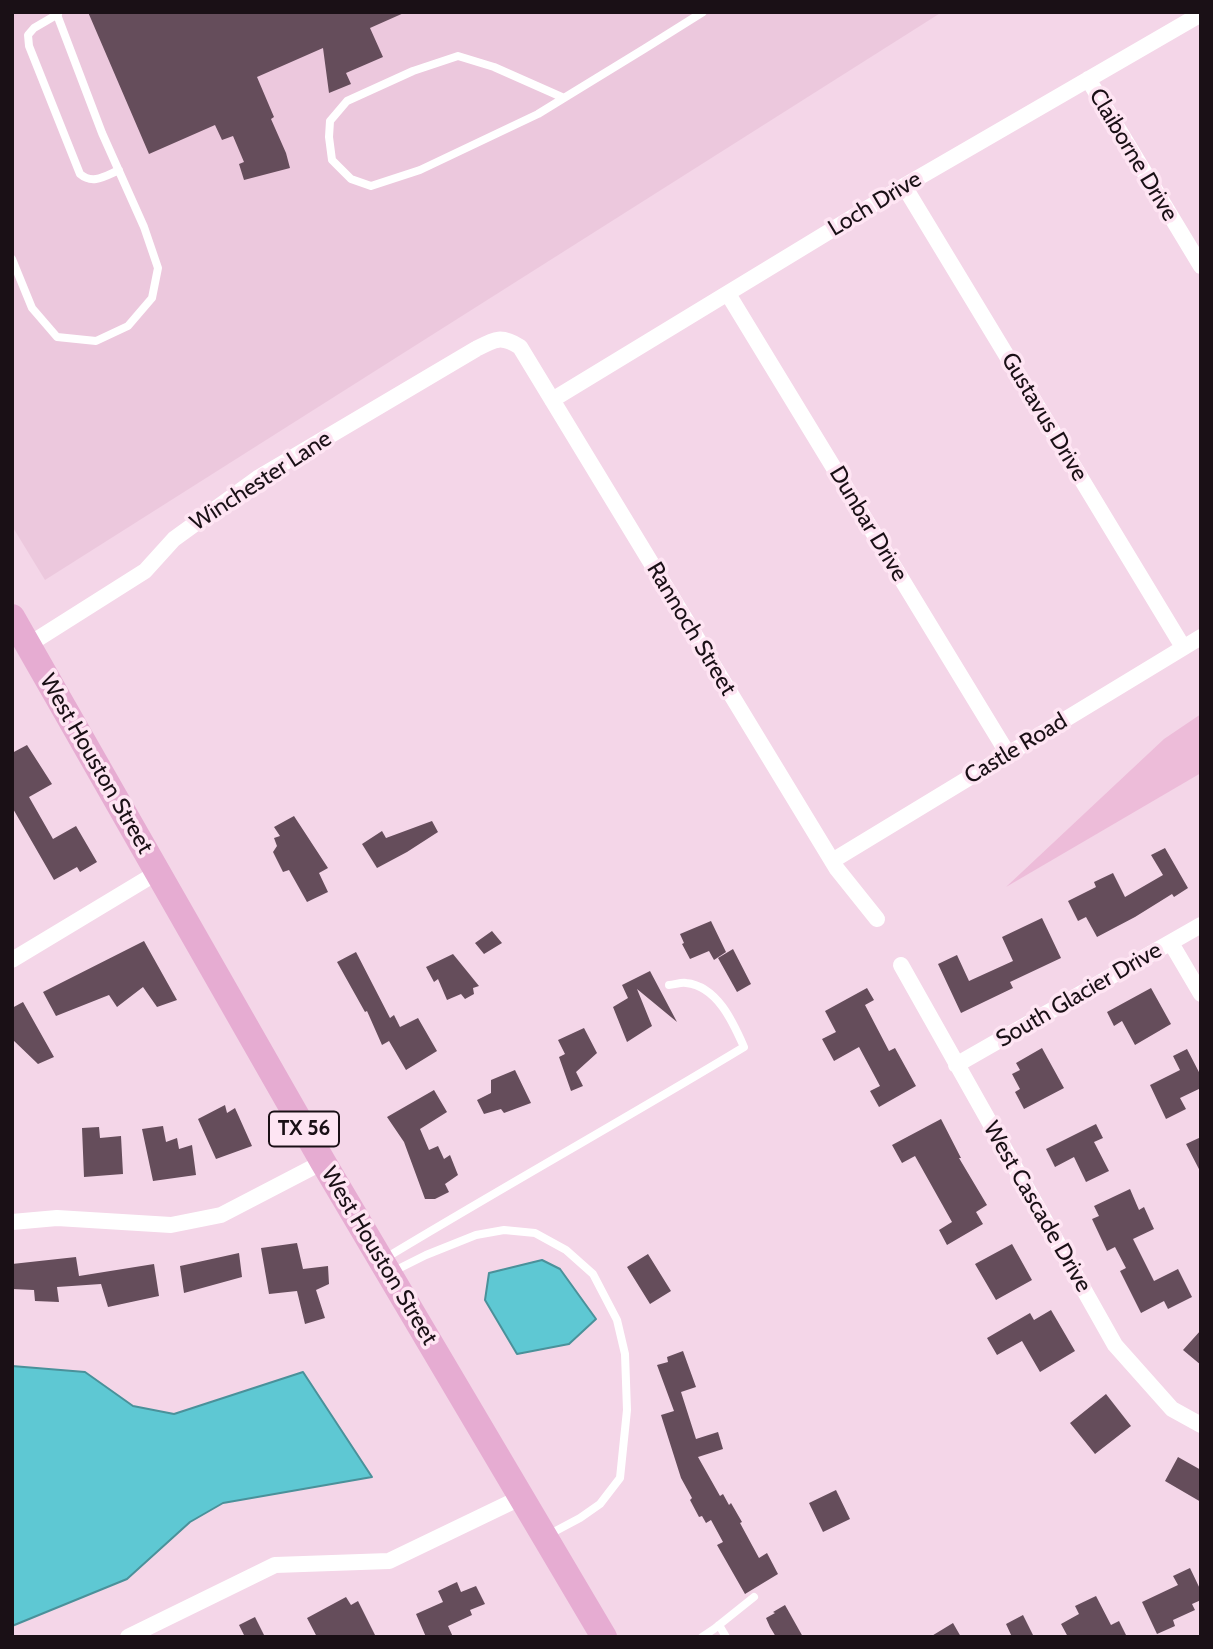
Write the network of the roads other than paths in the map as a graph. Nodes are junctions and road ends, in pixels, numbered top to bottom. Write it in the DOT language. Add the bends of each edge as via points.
graph roads {
  1 [pos="703,12"];
  2 [pos="57,13"];
  3 [pos="1201,14"];
  4 [pos="1088,79"];
  5 [pos="564,98"];
  6 [pos="118,170"];
  7 [pos="904,186"];
  8 [pos="12,259"];
  9 [pos="1201,266"];
  10 [pos="728,294"];
  11 [pos="508,339"];
  12 [pos="552,400"];
  13 [pos="12,617"];
  14 [pos="1201,637"];
  15 [pos="28,645"];
  16 [pos="1183,647"];
  17 [pos="1008,754"];
  18 [pos="832,861"];
  19 [pos="158,872"];
  20 [pos="877,919"];
  21 [pos="1201,925"];
  22 [pos="1171,943"];
  23 [pos="12,960"];
  24 [pos="901,965"];
  25 [pos="669,985"];
  26 [pos="1201,994"];
  27 [pos="956,1065"];
  28 [pos="323,1162"];
  29 [pos="12,1222"];
  30 [pos="385,1267"];
  31 [pos="1201,1425"];
  32 [pos="522,1497"];
  33 [pos="545,1537"];
  34 [pos="754,1597"];
  35 [pos="719,1625"];
  36 [pos="128,1637"];
  37 [pos="604,1637"];
  38 [pos="702,1637"];
  39 [pos="726,1637"];
  1 -- 5 [label="lane"];
  2 -- 6 [label="lane"];
  2 -- 6 [label="lane" via="33,28 29,46 80,174 95,180"];
  3 -- 4 [label="street, Loch Drive"];
  4 -- 7 [label="street, Loch Drive"];
  4 -- 9 [label="street, Claiborne Drive"];
  5 -- 5 [label="lane" via="419,170 371,186 351,179 332,160 330,121 348,100 458,56"];
  6 -- 8 [label="lane" via="158,268 152,298 128,326 96,341 57,337 32,309"];
  7 -- 10 [label="street, Loch Drive"];
  7 -- 16 [label="street, Gustavus Drive"];
  10 -- 12 [label="street, Loch Drive"];
  10 -- 17 [label="street, Dunbar Drive"];
  11 -- 12 [label="street, Rannoch Street" via="520,347"];
  11 -- 15 [label="street, Winchester Lane" via="476,349 258,478 174,539 145,570"];
  12 -- 18 [label="street, Rannoch Street"];
  13 -- 15 [label="main road, West Houston Street / TX 56"];
  14 -- 16 [label="street, Castle Road"];
  15 -- 19 [label="main road, West Houston Street / TX 56"];
  16 -- 17 [label="street, Castle Road"];
  17 -- 18 [label="street, Castle Road"];
  18 -- 20 [label="street, Rannoch Street"];
  19 -- 23 [label="street"];
  19 -- 28 [label="main road, West Houston Street / TX 56"];
  21 -- 22 [label="street, South Glacier Drive"];
  22 -- 26 [label="street"];
  22 -- 27 [label="street, South Glacier Drive"];
  24 -- 27 [label="street, West Cascade Drive"];
  25 -- 30 [label="lane" via="685,983 719,1000 744,1047 519,1178"];
  27 -- 31 [label="street, West Cascade Drive" via="1115,1345 1172,1409"];
  28 -- 29 [label="street" via="221,1215 171,1226 57,1218"];
  28 -- 30 [label="main road, West Houston Street / TX 56"];
  30 -- 32 [label="main road, West Houston Street / TX 56"];
  30 -- 33 [label="lane" via="476,1235 504,1230 535,1233 566,1250 593,1274 617,1320 625,1353 627,1410 620,1478 600,1504"];
  32 -- 33 [label="main road, West Houston Street / TX 56"];
  32 -- 36 [label="street" via="389,1561 275,1565"];
  33 -- 37 [label="main road, West Houston Street / TX 56"];
  34 -- 35 [label="lane"];
  35 -- 38 [label="lane"];
  35 -- 39 [label="lane"];
}
